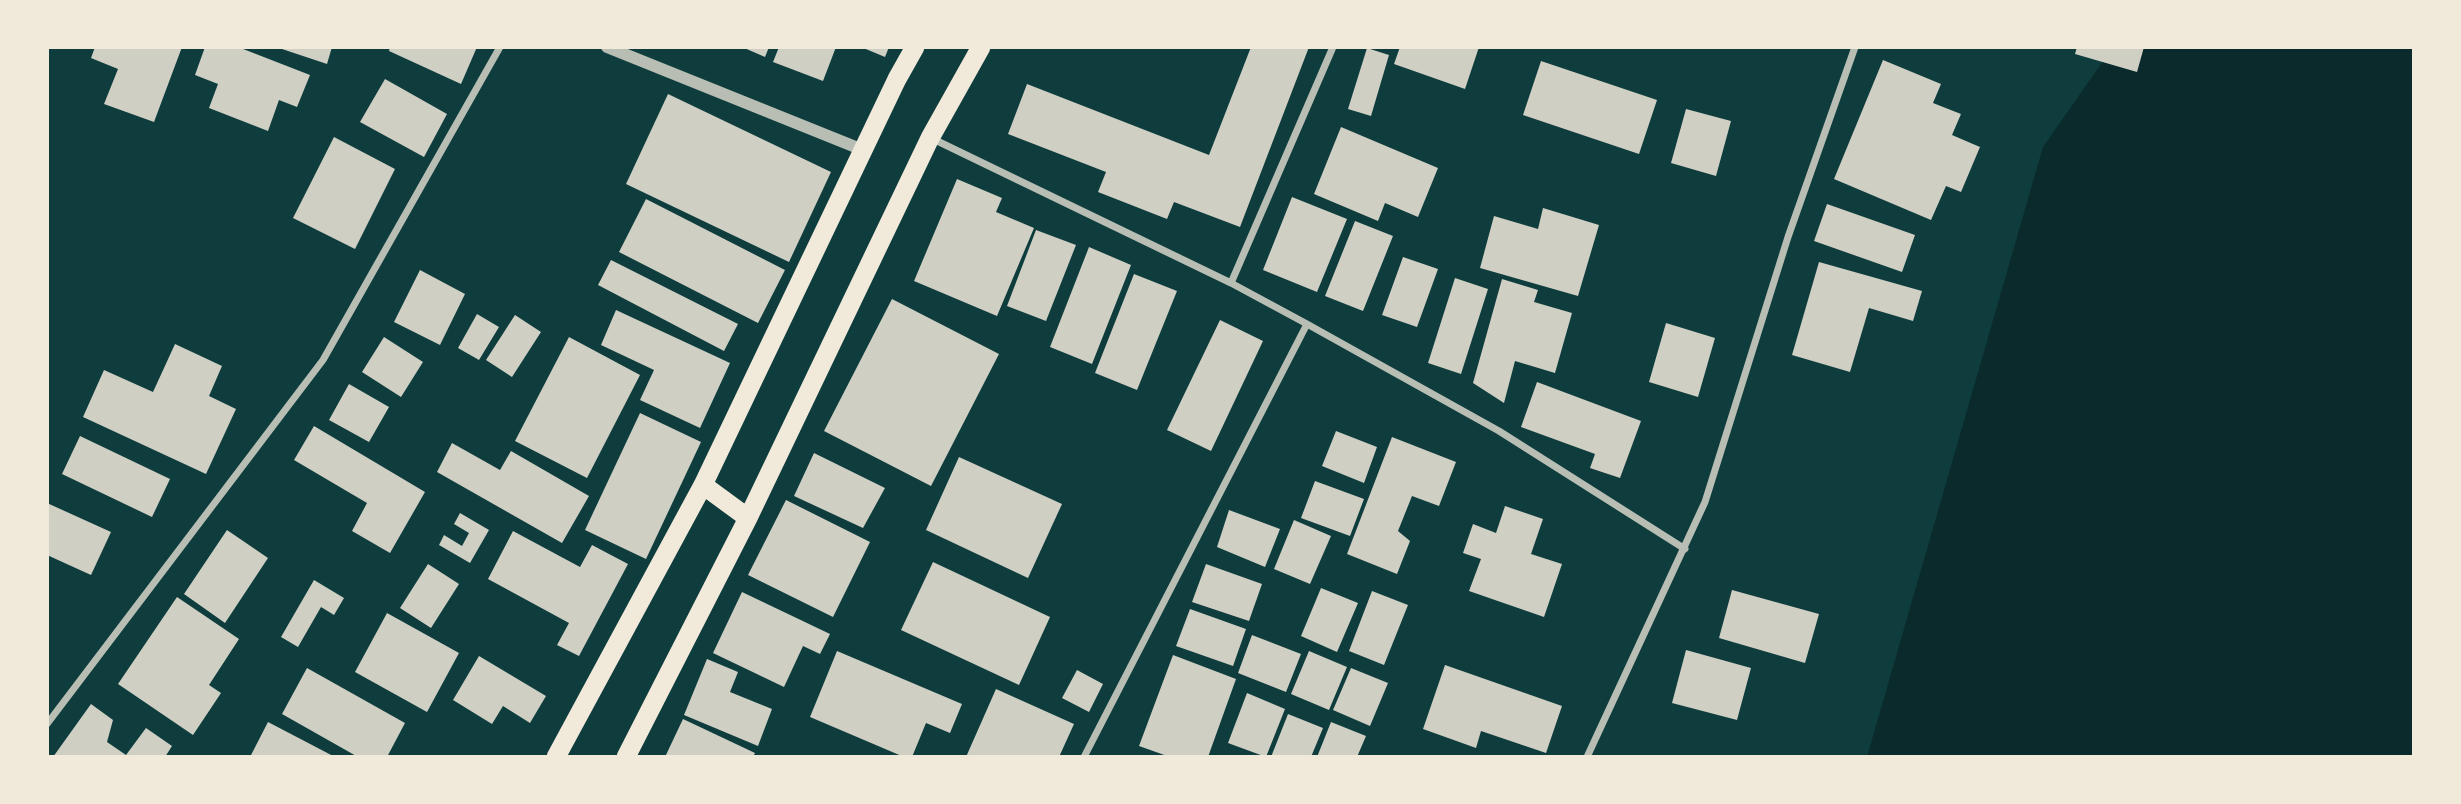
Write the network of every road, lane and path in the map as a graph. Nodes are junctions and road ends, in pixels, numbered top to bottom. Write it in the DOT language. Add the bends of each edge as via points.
graph roads {
  1 [pos="500,47"];
  2 [pos="607,47"];
  3 [pos="915,47"];
  4 [pos="981,47"];
  5 [pos="1333,47"];
  6 [pos="1855,47"];
  7 [pos="930,138"];
  8 [pos="863,150"];
  9 [pos="1230,283"];
  10 [pos="1307,324"];
  11 [pos="703,485"];
  12 [pos="748,518"];
  13 [pos="1685,549"];
  14 [pos="47,724"];
  15 [pos="556,757"];
  16 [pos="626,757"];
  17 [pos="1084,757"];
  18 [pos="1587,757"];
  1 -- 14 [label="street" via="323,360"];
  2 -- 8 [label="street"];
  3 -- 8 [label="highway"];
  4 -- 7 [label="highway"];
  5 -- 9 [label="street"];
  6 -- 13 [label="street" via="1788,237 1705,502"];
  7 -- 9 [label="street"];
  7 -- 12 [label="highway"];
  8 -- 11 [label="highway"];
  9 -- 10 [label="street"];
  10 -- 13 [label="street" via="1499,430"];
  10 -- 17 [label="street"];
  11 -- 12 [label="highway"];
  11 -- 15 [label="highway"];
  12 -- 16 [label="highway"];
  13 -- 18 [label="street"];
}
